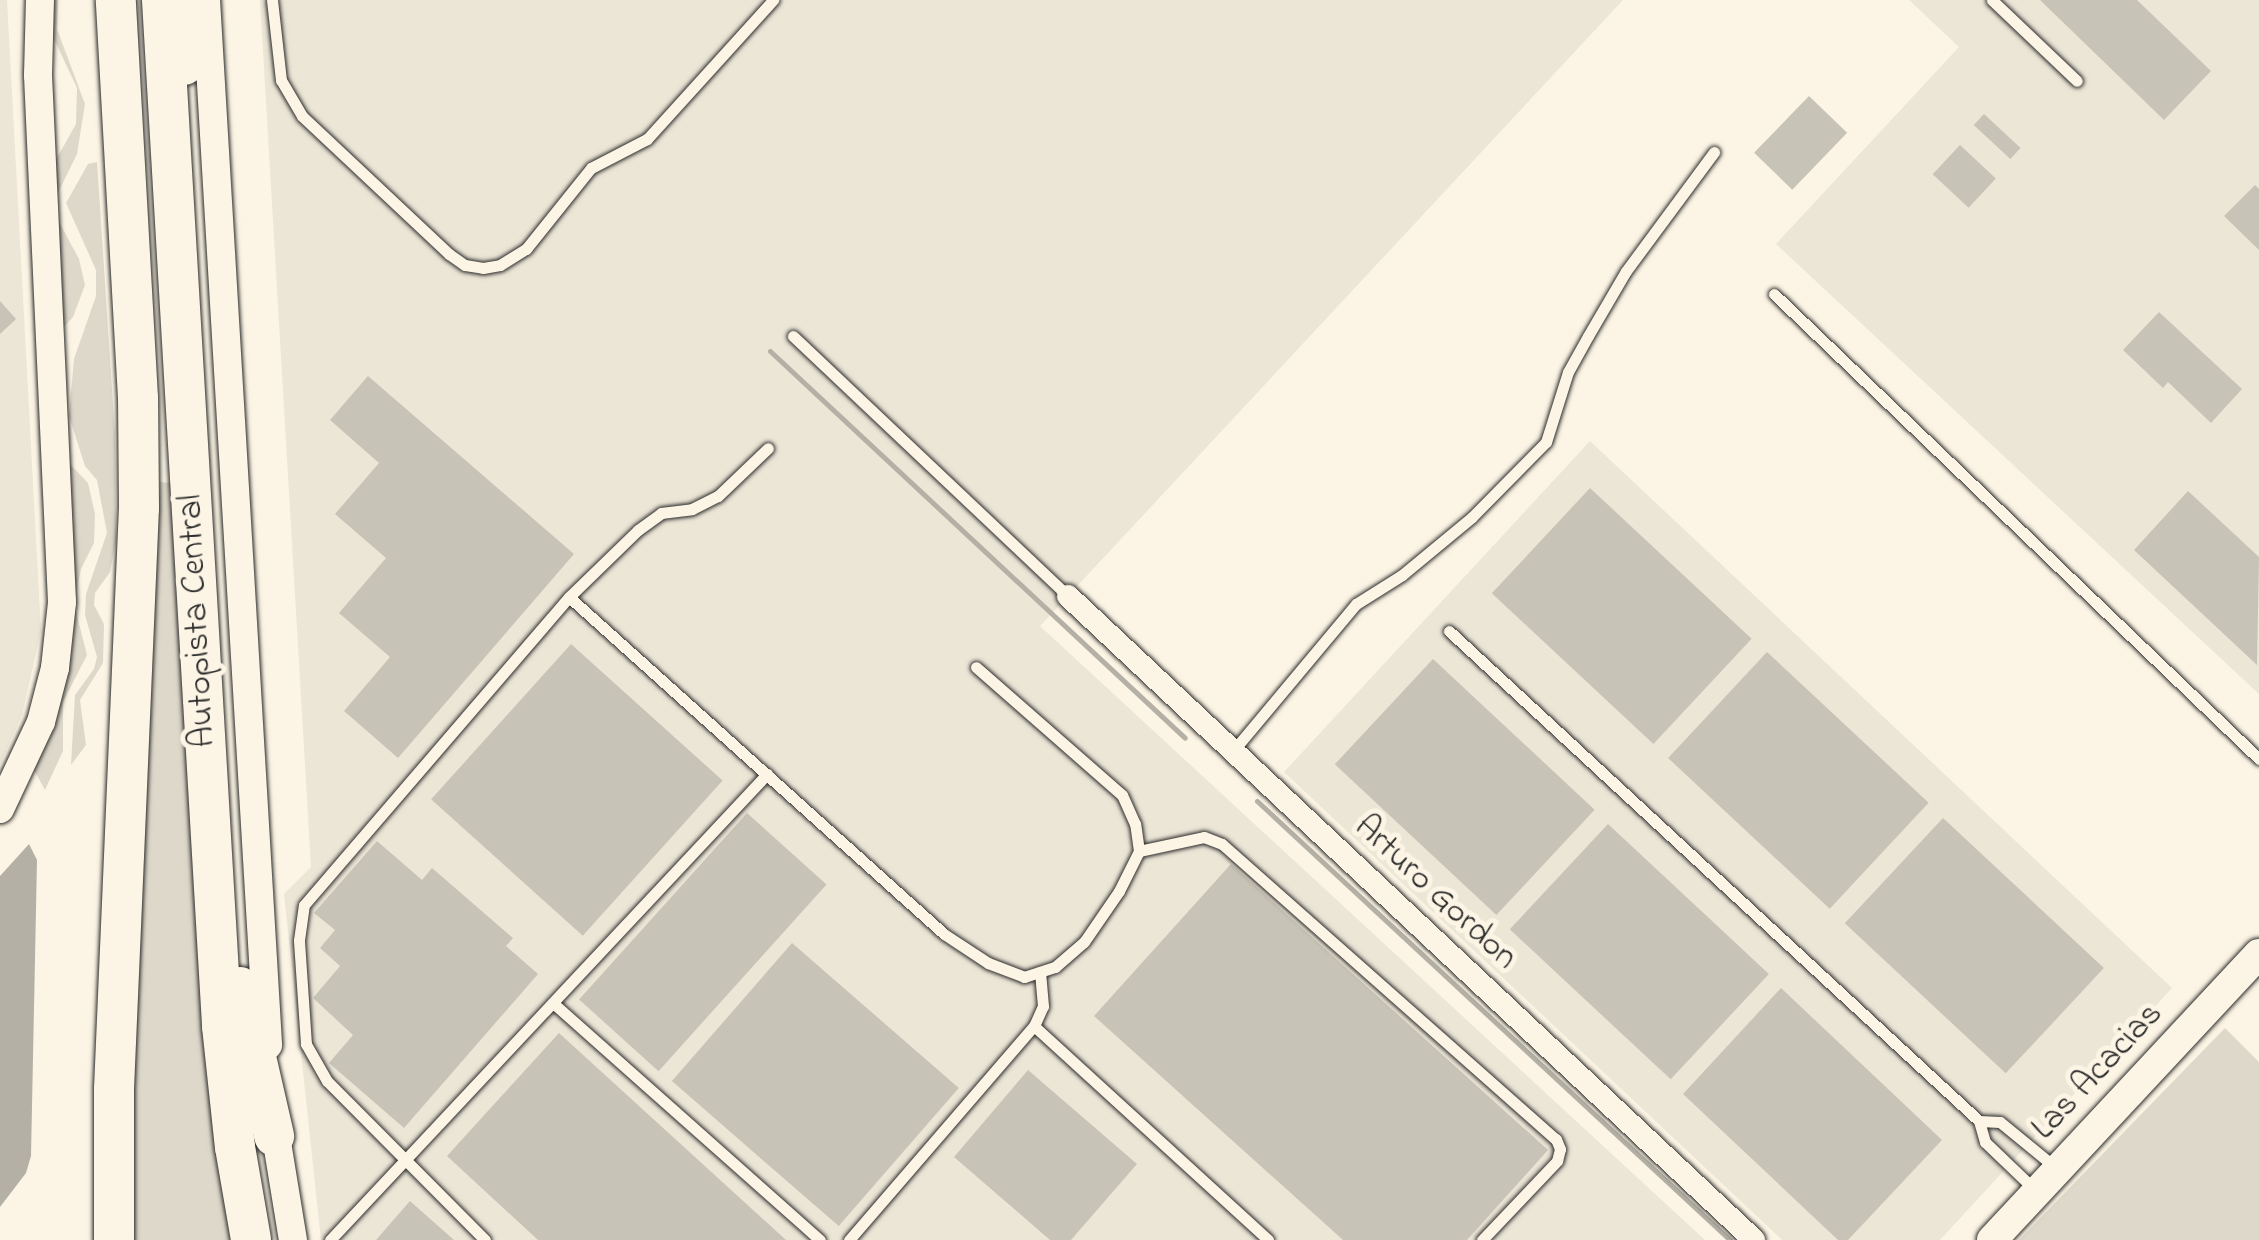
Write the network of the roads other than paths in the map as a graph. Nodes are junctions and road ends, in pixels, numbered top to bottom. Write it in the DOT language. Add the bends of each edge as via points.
graph roads {
  1 [pos="40,0"];
  2 [pos="116,0"];
  3 [pos="162,0"];
  4 [pos="192,0"];
  5 [pos="206,0"];
  6 [pos="272,0"];
  7 [pos="773,0"];
  8 [pos="1992,0"];
  9 [pos="2077,81"];
  10 [pos="1714,152"];
  11 [pos="172,163"];
  12 [pos="1774,294"];
  13 [pos="793,336"];
  14 [pos="768,448"];
  15 [pos="1068,596"];
  16 [pos="570,598"];
  17 [pos="1449,631"];
  18 [pos="976,666"];
  19 [pos="1233,751"];
  20 [pos="2259,758"];
  21 [pos="767,774"];
  22 [pos="0,809"];
  23 [pos="1139,851"];
  24 [pos="216,912"];
  25 [pos="2259,954"];
  26 [pos="1040,972"];
  27 [pos="552,1003"];
  28 [pos="1034,1026"];
  29 [pos="1979,1120"];
  30 [pos="274,1136"];
  31 [pos="404,1161"];
  32 [pos="2048,1181"];
  33 [pos="114,1240"];
  34 [pos="251,1240"];
  35 [pos="293,1240"];
  36 [pos="330,1240"];
  37 [pos="486,1240"];
  38 [pos="820,1240"];
  39 [pos="849,1240"];
  40 [pos="1268,1240"];
  41 [pos="1482,1240"];
  42 [pos="1754,1240"];
  43 [pos="1992,1240"];
  1 -- 22 [label="street" via="62,602 42,722"];
  2 -- 33 [label="highway, Autopista Central" via="139,508 114,1090"];
  3 -- 11 [label="highway, Autopista Central"];
  4 -- 11 [label="highway"];
  5 -- 30 [label="street"];
  6 -- 7 [label="lane" via="281,80 302,116 449,254 484,268 526,249 591,168 648,139"];
  8 -- 9 [label="lane"];
  10 -- 19 [label="lane" via="1588,336 1568,372 1546,442 1472,517 1356,604"];
  11 -- 24 [label="highway, Autopista Central"];
  12 -- 20 [label="lane"];
  13 -- 15 [label="lane"];
  14 -- 16 [label="lane" via="718,496 692,509 661,512"];
  15 -- 19 [label="street, Arturo Gordon"];
  16 -- 21 [label="lane"];
  16 -- 31 [label="lane" via="304,905 306,1044 327,1080"];
  17 -- 29 [label="lane"];
  18 -- 23 [label="lane" via="1122,795"];
  19 -- 42 [label="street, Arturo Gordon"];
  21 -- 26 [label="lane" via="944,934 1024,978"];
  21 -- 27 [label="lane"];
  23 -- 26 [label="lane" via="1084,942"];
  23 -- 41 [label="lane" via="1204,837 1222,844 1556,1140 1557,1161"];
  24 -- 30 [label="highway"];
  24 -- 34 [label="highway, Autopista Central" via="227,1086"];
  25 -- 32 [label="main road, Las Acacias"];
  26 -- 28 [label="lane" via="1043,1006"];
  27 -- 31 [label="lane"];
  27 -- 38 [label="lane"];
  28 -- 39 [label="lane"];
  28 -- 40 [label="lane"];
  29 -- 32 [label="lane" via="2000,1122"];
  29 -- 32 [label="lane" via="1984,1142"];
  30 -- 35 [label="street"];
  31 -- 36 [label="lane"];
  31 -- 37 [label="lane"];
  32 -- 43 [label="main road, Las Acacias"];
}
